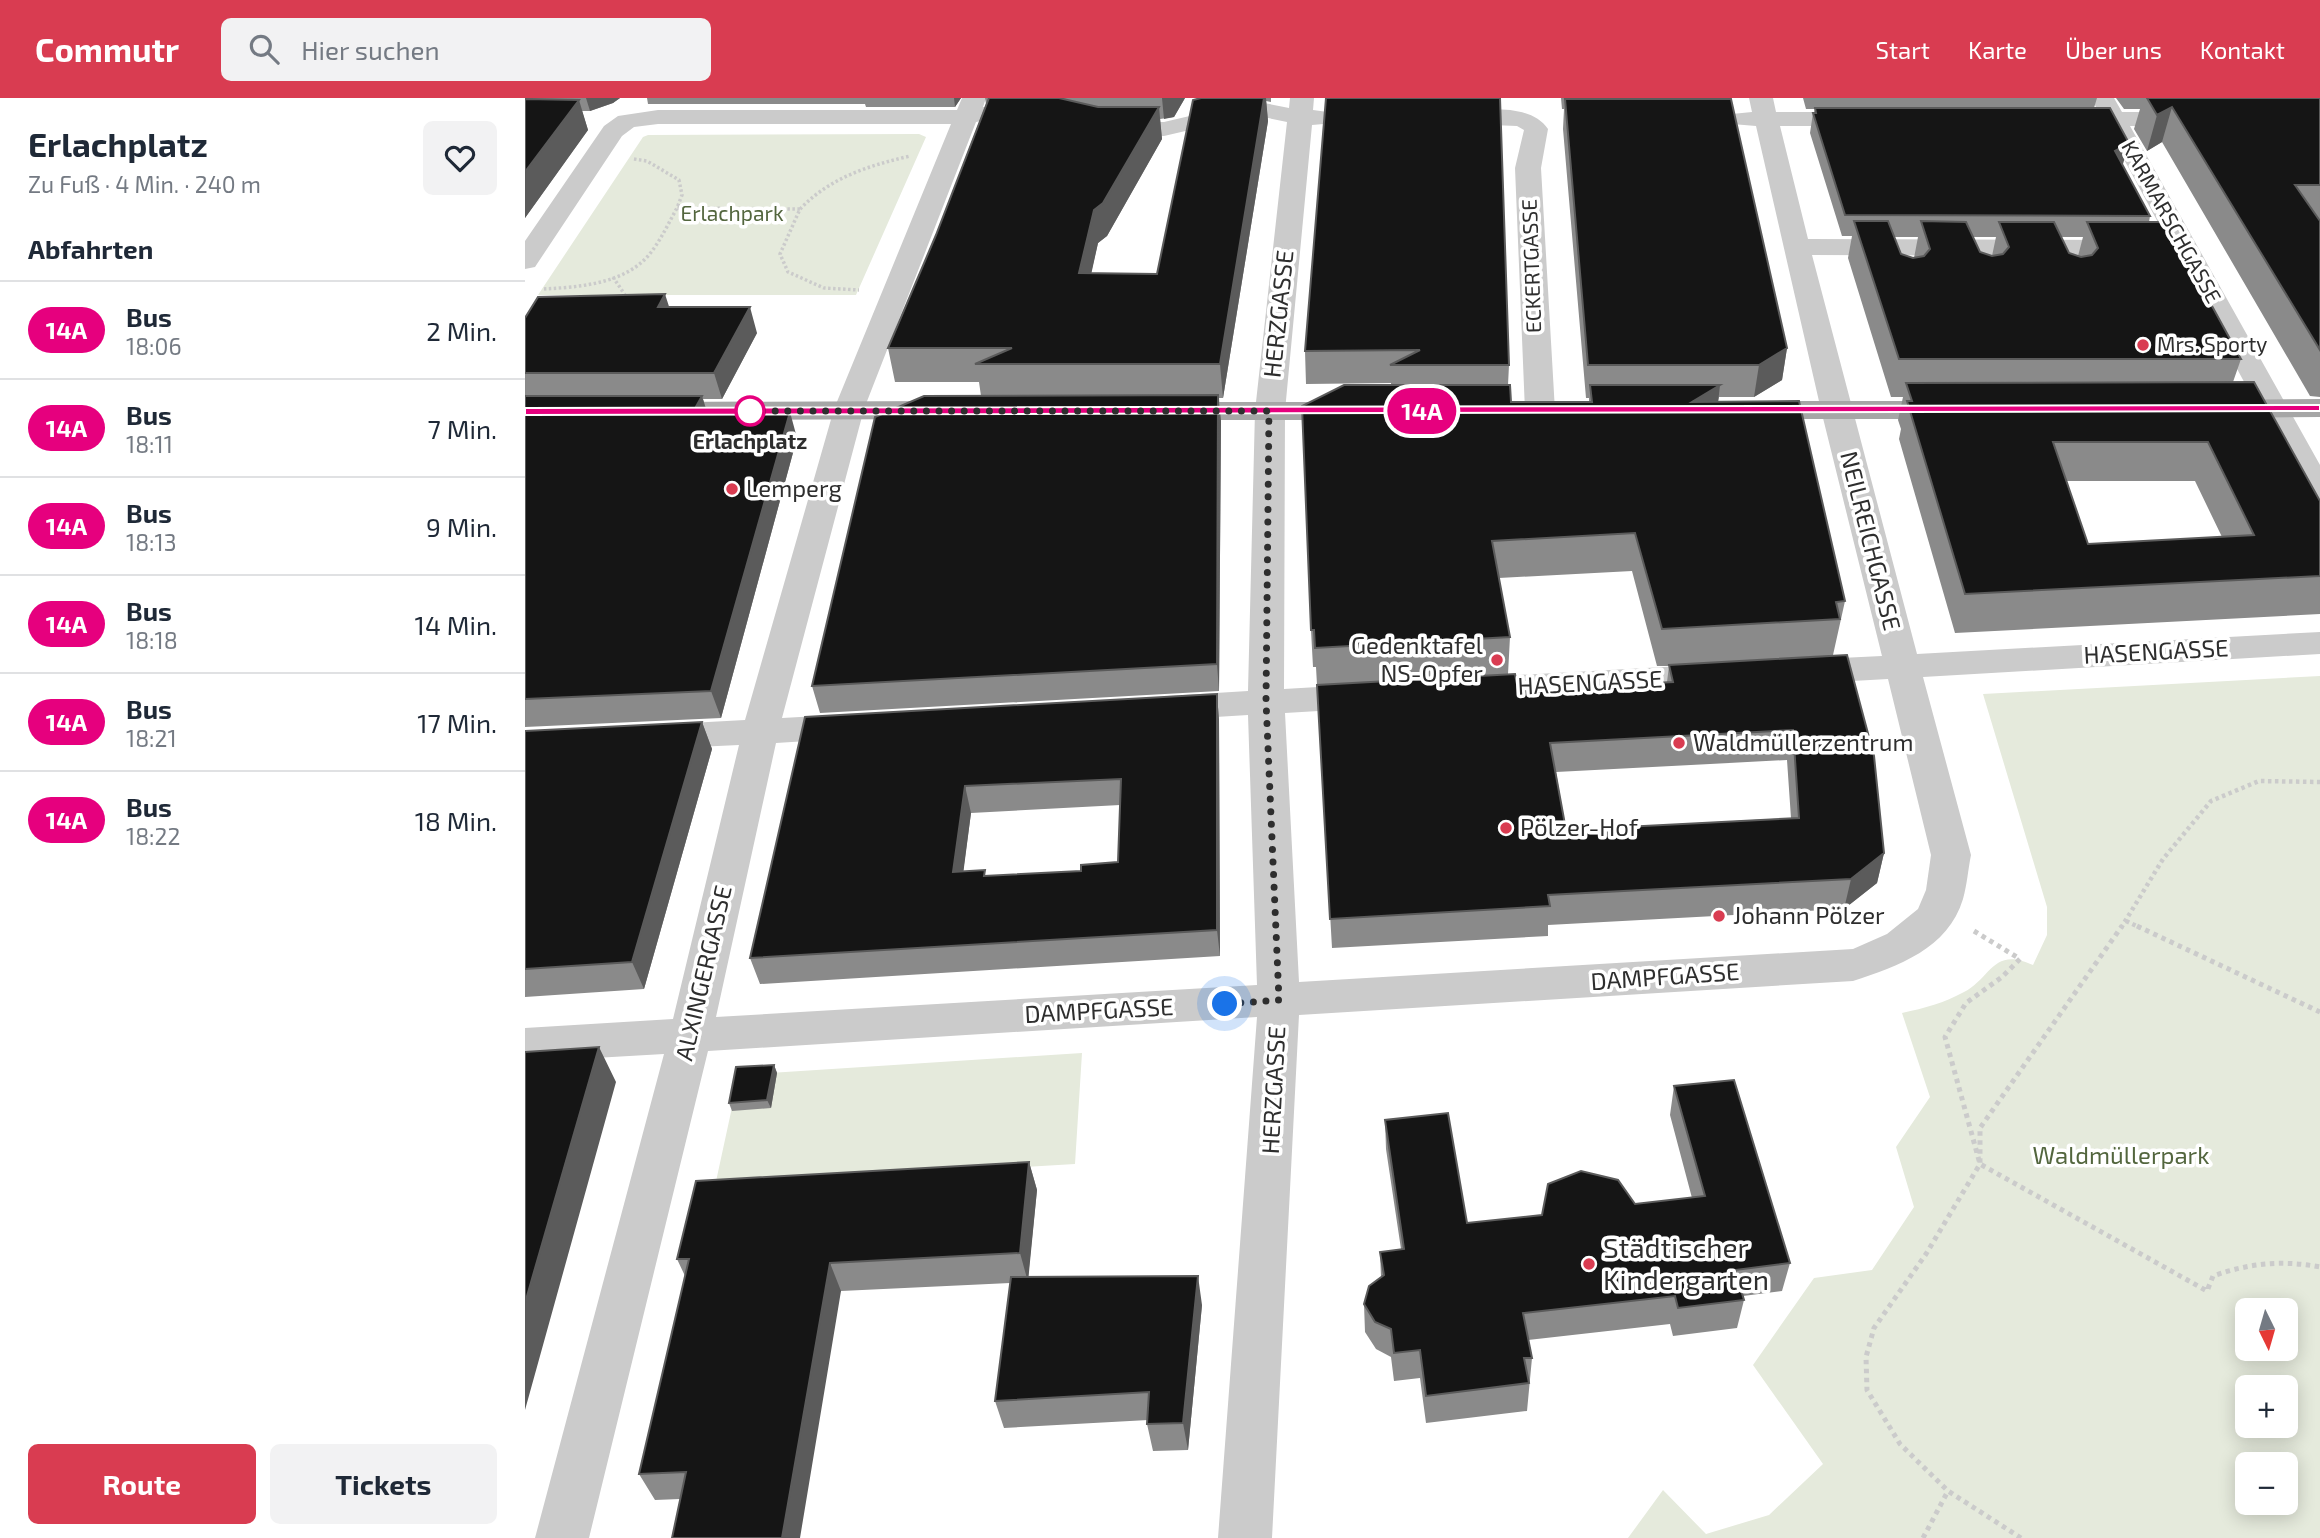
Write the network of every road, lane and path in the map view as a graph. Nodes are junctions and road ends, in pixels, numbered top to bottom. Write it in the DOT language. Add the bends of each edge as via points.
graph roads {
  1 [pos="637,98"];
  2 [pos="970,108"];
  3 [pos="1301,108"];
  4 [pos="1764,108"];
  5 [pos="2108,108"];
  6 [pos="1017,109"];
  7 [pos="1541,114"];
  8 [pos="1352,118"];
  9 [pos="1431,118"];
  10 [pos="587,119"];
  11 [pos="1714,119"];
  12 [pos="1891,119"];
  13 [pos="2045,119"];
  14 [pos="2210,119"];
  15 [pos="1090,126"];
  16 [pos="956,145"];
  17 [pos="599,153"];
  18 [pos="677,208"];
  19 [pos="800,209"];
  20 [pos="1797,247"];
  21 [pos="2185,248"];
  22 [pos="525,261"];
  23 [pos="613,277"];
  24 [pos="538,289"];
  25 [pos="895,292"];
  26 [pos="633,298"];
  27 [pos="2273,408"];
  28 [pos="2320,408"];
  29 [pos="849,409"];
  30 [pos="2191,409"];
  31 [pos="979,410"];
  32 [pos="1718,410"];
  33 [pos="1836,410"];
  34 [pos="1986,410"];
  35 [pos="620,411"];
  36 [pos="1145,411"];
  37 [pos="1269,411"];
  38 [pos="1378,411"];
  39 [pos="1540,411"];
  40 [pos="2320,493"];
  41 [pos="2320,643"];
  42 [pos="1902,666"];
  43 [pos="1266,701"];
  44 [pos="1129,710"];
  45 [pos="883,725"];
  46 [pos="760,732"];
  47 [pos="622,739"];
  48 [pos="2320,782"];
  49 [pos="2126,921"];
  50 [pos="1928,922"];
  51 [pos="1279,1000"];
  52 [pos="2320,1012"];
  53 [pos="690,1036"];
  54 [pos="525,1045"];
  55 [pos="1980,1164"];
  56 [pos="2320,1267"];
  57 [pos="1948,1491"];
  58 [pos="562,1538"];
  59 [pos="1245,1538"];
  60 [pos="1923,1538"];
  61 [pos="2021,1538"];
  1 -- 10 [label="street" via="619,115"];
  2 -- 6 [label="street"];
  2 -- 16 [label="street"];
  2 -- 17 [label="street" via="658,117 619,125"];
  3 -- 8 [label="street"];
  3 -- 15 [label="street" via="1254,108 1164,129"];
  3 -- 37 [label="street, HERZGASSE"];
  4 -- 11 [label="street"];
  4 -- 12 [label="street"];
  4 -- 20 [label="street, NEILREICHGASSE"];
  5 -- 13 [label="street"];
  5 -- 14 [label="street"];
  5 -- 21 [label="street, KARMARSCHGASSE"];
  7 -- 9 [label="street" via="1520,119"];
  7 -- 39 [label="street, ECKERTGASSE" via="1528,168"];
  16 -- 19 [label="path" via="839,177 812,194"];
  16 -- 25 [label="street"];
  17 -- 18 [label="path" via="647,161 679,180 682,195"];
  17 -- 22 [label="street"];
  18 -- 19 [label="path"];
  18 -- 23 [label="path" via="646,258"];
  19 -- 25 [label="path" via="779,254 788,272 824,288"];
  20 -- 21 [label="street" via="1898,260 2061,259"];
  20 -- 33 [label="street, NEILREICHGASSE"];
  21 -- 27 [label="street, KARMARSCHGASSE"];
  23 -- 24 [label="path"];
  23 -- 26 [label="path" via="625,295"];
  25 -- 29 [label="street"];
  27 -- 28 [label="main road"];
  27 -- 30 [label="main road"];
  27 -- 40 [label="street, KARMARSCHGASSE"];
  29 -- 31 [label="main road"];
  29 -- 35 [label="main road"];
  29 -- 46 [label="street, ALXINGERGASSE"];
  32 -- 33 [label="main road"];
  33 -- 34 [label="main road"];
  33 -- 42 [label="street, NEILREICHGASSE"];
  36 -- 37 [label="main road"];
  37 -- 38 [label="main road"];
  37 -- 43 [label="street, HERZGASSE"];
  41 -- 42 [label="street, HASENGASSE"];
  42 -- 43 [label="street, HASENGASSE"];
  42 -- 50 [label="street, NEILREICHGASSE" via="1951,855"];
  43 -- 44 [label="street, HASENGASSE"];
  43 -- 51 [label="street, HERZGASSE"];
  45 -- 46 [label="street"];
  46 -- 47 [label="street"];
  46 -- 53 [label="street, ALXINGERGASSE"];
  48 -- 49 [label="path" via="2259,781 2211,801 2163,859"];
  49 -- 52 [label="path"];
  49 -- 55 [label="path" via="1980,1128"];
  50 -- 51 [label="street, DAMPFGASSE" via="1885,955 1853,965"];
  50 -- 55 [label="path" via="2020,959 1966,1003 1945,1037"];
  51 -- 53 [label="street, DAMPFGASSE"];
  51 -- 59 [label="street, HERZGASSE"];
  53 -- 54 [label="street, DAMPFGASSE"];
  53 -- 58 [label="street, ALXINGERGASSE"];
  55 -- 56 [label="path" via="2207,1291 2213,1276 2245,1264 2288,1260"];
  55 -- 57 [label="path" via="1926,1254 1874,1328 1866,1357 1867,1390 1900,1444"];
  57 -- 60 [label="path"];
  57 -- 61 [label="path"];
}
